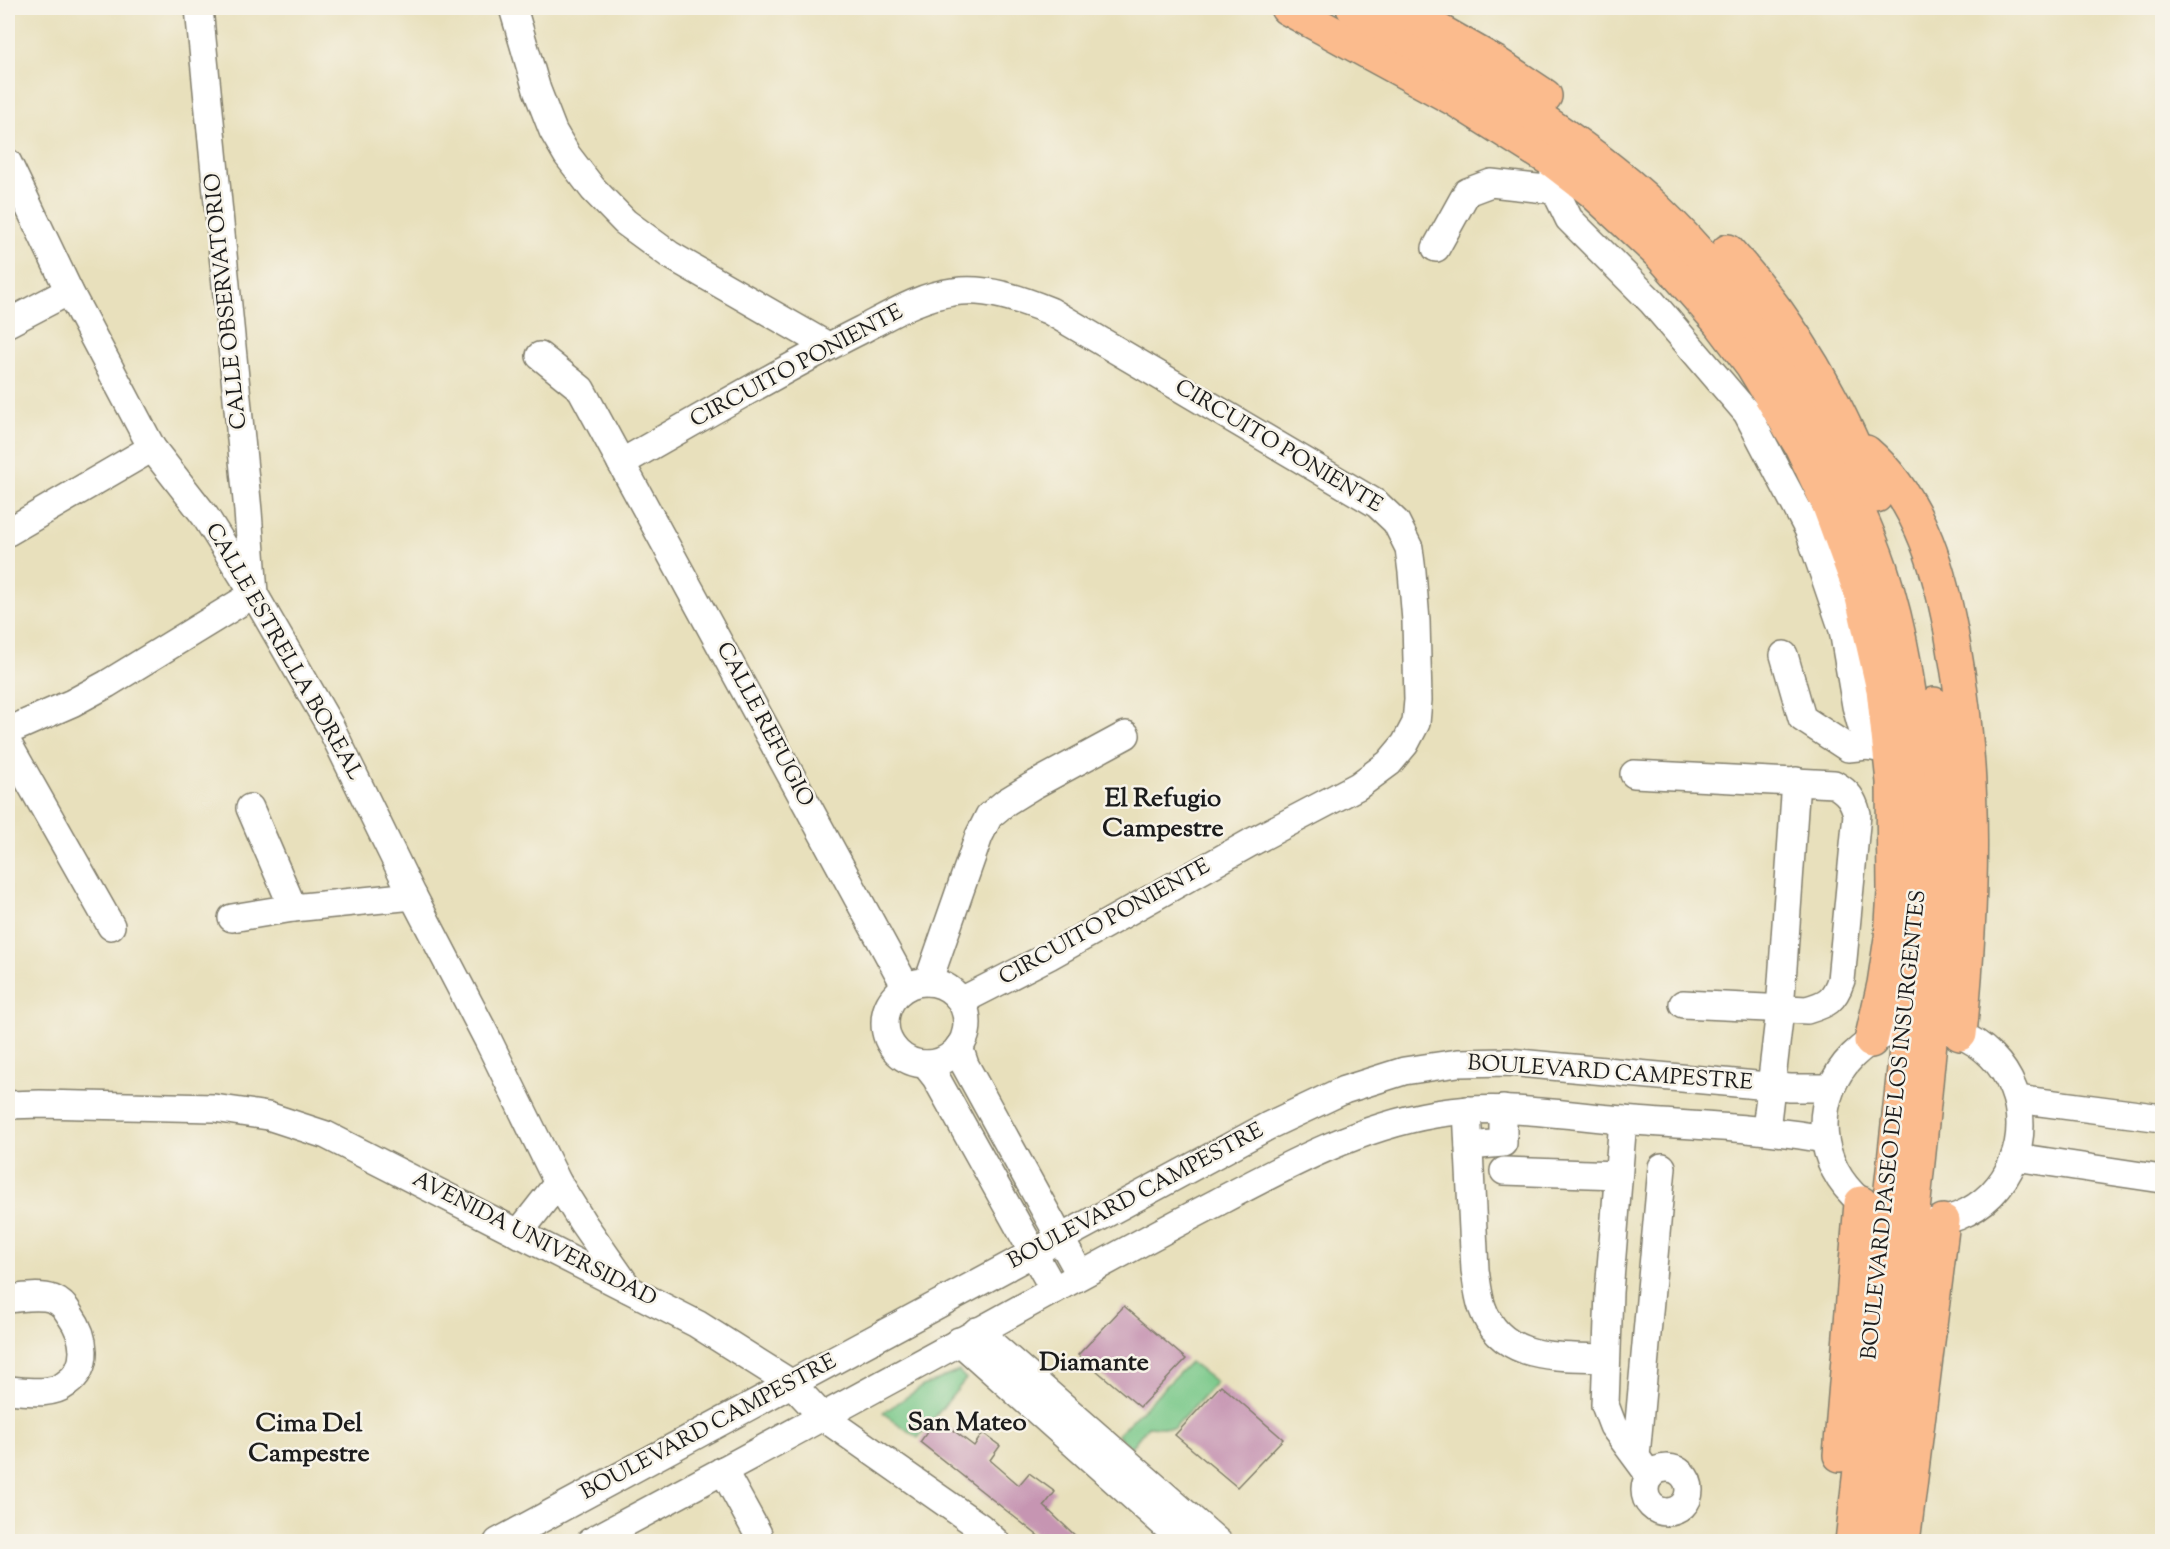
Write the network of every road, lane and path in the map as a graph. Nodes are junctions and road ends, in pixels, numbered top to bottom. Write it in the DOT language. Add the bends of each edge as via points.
graph roads {
  1 [pos="199,8"];
  2 [pos="513,8"];
  3 [pos="1287,8"];
  4 [pos="1353,8"];
  5 [pos="1398,8"];
  6 [pos="8,163"];
  7 [pos="1554,176"];
  8 [pos="1436,248"];
  9 [pos="69,291"];
  10 [pos="8,323"];
  11 [pos="828,346"];
  12 [pos="540,357"];
  13 [pos="1849,436"];
  14 [pos="152,448"];
  15 [pos="621,463"];
  16 [pos="1917,518"];
  17 [pos="1862,524"];
  18 [pos="8,532"];
  19 [pos="254,594"];
  20 [pos="1784,655"];
  21 [pos="8,731"];
  22 [pos="1126,735"];
  23 [pos="8,744"];
  24 [pos="1878,748"];
  25 [pos="1634,774"];
  26 [pos="1796,781"];
  27 [pos="250,808"];
  28 [pos="413,896"];
  29 [pos="293,908"];
  30 [pos="232,918"];
  31 [pos="111,926"];
  32 [pos="917,984"];
  33 [pos="961,1001"];
  34 [pos="1683,1004"];
  35 [pos="1780,1010"];
  36 [pos="1933,1029"];
  37 [pos="1871,1041"];
  38 [pos="959,1047"];
  39 [pos="925,1064"];
  40 [pos="1771,1086"];
  41 [pos="1830,1088"];
  42 [pos="2017,1099"];
  43 [pos="8,1105"];
  44 [pos="1503,1109"];
  45 [pos="1467,1110"];
  46 [pos="2163,1118"];
  47 [pos="1623,1120"];
  48 [pos="1766,1130"];
  49 [pos="1824,1139"];
  50 [pos="1469,1146"];
  51 [pos="2015,1157"];
  52 [pos="1662,1167"];
  53 [pos="1504,1171"];
  54 [pos="1618,1175"];
  55 [pos="2163,1179"];
  56 [pos="558,1183"];
  57 [pos="1901,1216"];
  58 [pos="518,1234"];
  59 [pos="1060,1238"];
  60 [pos="1033,1253"];
  61 [pos="1080,1274"];
  62 [pos="629,1289"];
  63 [pos="1054,1290"];
  64 [pos="1610,1292"];
  65 [pos="1650,1298"];
  66 [pos="8,1299"];
  67 [pos="968,1336"];
  68 [pos="1606,1358"];
  69 [pos="792,1384"];
  70 [pos="8,1390"];
  71 [pos="823,1417"];
  72 [pos="1113,1463"];
  73 [pos="723,1470"];
  74 [pos="758,1534"];
  75 [pos="498,1542"];
  76 [pos="590,1542"];
  77 [pos="996,1542"];
  78 [pos="1184,1542"];
  79 [pos="1218,1542"];
  80 [pos="1832,1542"];
  81 [pos="1852,1542"];
  82 [pos="1879,1542"];
  83 [pos="1904,1542"];
  1 -- 19 [label="street, CALLE OBSERVATORIO"];
  2 -- 11 [label="street" via="553,131 593,189 625,222 670,255"];
  3 -- 7 [label="main road" via="1456,100"];
  4 -- 17 [label="main road, BOULEVARD PASEO DE LOS INSURGENTES" via="1534,114 1626,182 1681,234 1731,290 1765,337 1843,478"];
  5 -- 13 [label="main road, BOULEVARD PASEO DE LOS INSURGENTES" via="1494,62 1566,110 1637,162 1670,192 1731,255 1786,325 1825,387"];
  6 -- 9 [label="street, CALLE ESTRELLA BOREAL"];
  7 -- 8 [label="street" via="1491,183 1467,192"];
  7 -- 17 [label="main road" via="1592,191 1659,253 1752,366 1801,446 1828,503"];
  7 -- 24 [label="street" via="1569,219 1652,302 1747,413 1809,531 1843,630 1856,706"];
  9 -- 10 [label="street"];
  9 -- 14 [label="street, CALLE ESTRELLA BOREAL"];
  11 -- 15 [label="street, CIRCUITO PONIENTE"];
  11 -- 33 [label="street, CIRCUITO PONIENTE" via="922,299 979,291 1020,299 1050,311 1377,504 1396,522 1409,548 1416,621 1416,723 1389,763 1358,786"];
  12 -- 15 [label="street, CALLE REFUGIO" via="581,389"];
  13 -- 16 [label="main road" via="1878,462"];
  13 -- 17 [label="main road, BOULEVARD PASEO DE LOS INSURGENTES"];
  14 -- 18 [label="street"];
  14 -- 19 [label="street, CALLE ESTRELLA BOREAL" via="205,516"];
  15 -- 32 [label="street, CALLE REFUGIO"];
  16 -- 17 [label="main road" via="1894,509"];
  16 -- 36 [label="main road" via="1948,612 1966,726 1972,853 1966,969"];
  17 -- 24 [label="main road" via="1861,593 1883,689"];
  17 -- 36 [label="main road, BOULEVARD PASEO DE LOS INSURGENTES" via="1880,566 1905,663 1919,776 1918,886"];
  19 -- 21 [label="street" via="107,684"];
  19 -- 28 [label="street, CALLE ESTRELLA BOREAL" via="330,726"];
  20 -- 24 [label="street" via="1802,718 1848,748"];
  22 -- 32 [label="street" via="1032,786 989,816"];
  23 -- 31 [label="street"];
  24 -- 37 [label="main road" via="1893,783 1894,892 1886,973"];
  25 -- 26 [label="street"];
  26 -- 35 [label="street"];
  26 -- 35 [label="street" via="1834,784 1846,790 1857,814 1841,980 1836,994 1824,1005 1807,1010"];
  27 -- 29 [label="street"];
  28 -- 29 [label="street"];
  28 -- 56 [label="street, CALLE ESTRELLA BOREAL"];
  29 -- 30 [label="street"];
  32 -- 33 [label="street" via="941,985"];
  32 -- 39 [label="street" via="894,996 884,1025 897,1052 910,1061"];
  33 -- 38 [label="street" via="967,1024"];
  34 -- 35 [label="street"];
  35 -- 40 [label="street"];
  36 -- 37 [label="street"];
  36 -- 42 [label="street" via="1979,1045 1996,1060"];
  36 -- 57 [label="main road, BOULEVARD PASEO DE LOS INSURGENTES"];
  37 -- 41 [label="street" via="1847,1061"];
  38 -- 39 [label="street" via="944,1060"];
  38 -- 59 [label="street" via="965,1065"];
  39 -- 60 [label="street"];
  40 -- 41 [label="street, BOULEVARD CAMPESTRE"];
  40 -- 48 [label="street"];
  40 -- 59 [label="street, BOULEVARD CAMPESTRE" via="1508,1062 1458,1063 1404,1071 1344,1090 1269,1125"];
  41 -- 49 [label="street" via="1825,1104"];
  42 -- 46 [label="street"];
  42 -- 51 [label="street" via="2021,1128"];
  43 -- 58 [label="street, AVENIDA UNIVERSIDAD" via="214,1108 268,1116 326,1135 386,1163"];
  44 -- 45 [label="street, BOULEVARD CAMPESTRE"];
  44 -- 47 [label="street, BOULEVARD CAMPESTRE"];
  44 -- 50 [label="street" via="1503,1143"];
  45 -- 50 [label="street"];
  45 -- 61 [label="street, BOULEVARD CAMPESTRE" via="1432,1114 1335,1144"];
  47 -- 48 [label="street, BOULEVARD CAMPESTRE"];
  47 -- 54 [label="street"];
  48 -- 49 [label="street, BOULEVARD CAMPESTRE"];
  49 -- 57 [label="street" via="1828,1157 1850,1193"];
  50 -- 68 [label="street" via="1478,1296 1490,1324 1505,1342 1522,1351"];
  51 -- 55 [label="street"];
  51 -- 57 [label="street" via="1988,1198 1974,1209"];
  52 -- 65 [label="street"];
  53 -- 54 [label="street"];
  54 -- 64 [label="street"];
  56 -- 58 [label="street"];
  56 -- 62 [label="street, CALLE ESTRELLA BOREAL"];
  57 -- 80 [label="main road"];
  57 -- 81 [label="main road, BOULEVARD PASEO DE LOS INSURGENTES"];
  57 -- 82 [label="main road, BOULEVARD PASEO DE LOS INSURGENTES"];
  57 -- 83 [label="main road"];
  58 -- 62 [label="street, AVENIDA UNIVERSIDAD"];
  59 -- 60 [label="street, BOULEVARD CAMPESTRE"];
  59 -- 61 [label="street"];
  60 -- 63 [label="street"];
  60 -- 69 [label="street, BOULEVARD CAMPESTRE"];
  61 -- 63 [label="street, BOULEVARD CAMPESTRE"];
  62 -- 69 [label="street, AVENIDA UNIVERSIDAD" via="697,1324"];
  63 -- 67 [label="street, BOULEVARD CAMPESTRE"];
  64 -- 65 [label="street"];
  64 -- 68 [label="street"];
  65 -- 68 [label="street" via="1643,1466 1608,1417"];
  66 -- 70 [label="street" via="54,1299 79,1327 83,1346 79,1371 67,1384 37,1392"];
  67 -- 71 [label="street, BOULEVARD CAMPESTRE"];
  67 -- 72 [label="street"];
  69 -- 71 [label="street, AVENIDA UNIVERSIDAD"];
  69 -- 75 [label="street, BOULEVARD CAMPESTRE"];
  71 -- 73 [label="street, BOULEVARD CAMPESTRE"];
  71 -- 77 [label="street, AVENIDA UNIVERSIDAD"];
  72 -- 78 [label="street"];
  72 -- 79 [label="street"];
  73 -- 74 [label="street"];
  73 -- 76 [label="street, BOULEVARD CAMPESTRE"];
}
